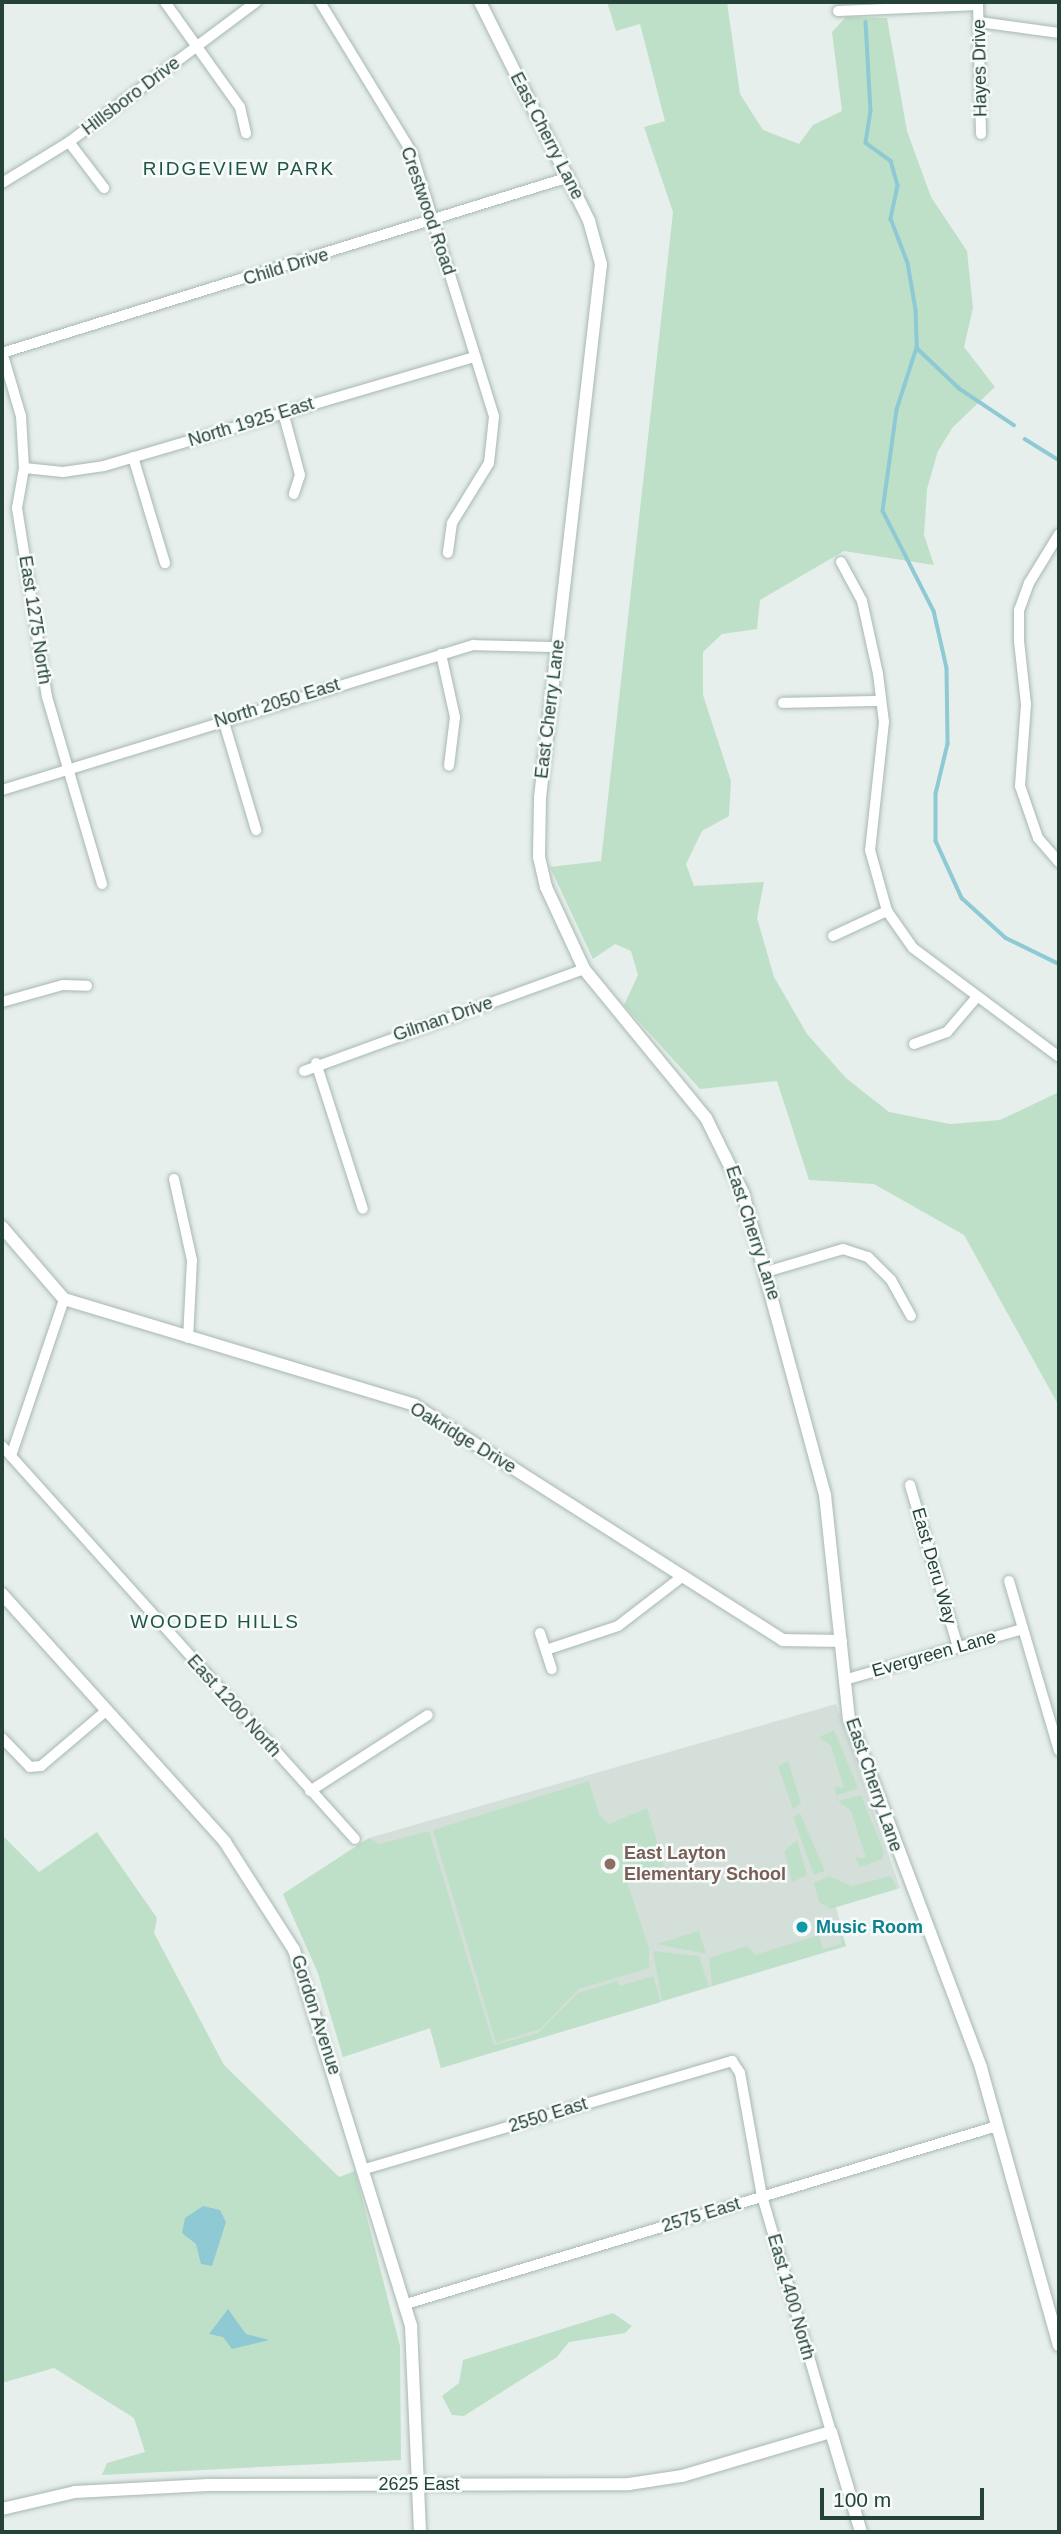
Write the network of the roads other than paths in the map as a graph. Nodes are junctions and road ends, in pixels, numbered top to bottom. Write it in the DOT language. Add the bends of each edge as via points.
graph roads {
  1 [pos="165,2"];
  2 [pos="256,2"];
  3 [pos="320,2"];
  4 [pos="480,2"];
  5 [pos="978,3"];
  6 [pos="838,11"];
  7 [pos="979,22"];
  8 [pos="1059,33"];
  9 [pos="196,47"];
  10 [pos="246,133"];
  11 [pos="981,134"];
  12 [pos="69,142"];
  13 [pos="569,177"];
  14 [pos="2,183"];
  15 [pos="104,188"];
  16 [pos="434,222"];
  17 [pos="2,353"];
  18 [pos="475,357"];
  19 [pos="283,412"];
  20 [pos="133,457"];
  21 [pos="24,468"];
  22 [pos="294,494"];
  23 [pos="1059,534"];
  24 [pos="1049,552"];
  25 [pos="448,553"];
  26 [pos="1059,557"];
  27 [pos="841,562"];
  28 [pos="165,563"];
  29 [pos="557,648"];
  30 [pos="442,654"];
  31 [pos="881,701"];
  32 [pos="783,704"];
  33 [pos="223,719"];
  34 [pos="449,766"];
  35 [pos="64,770"];
  36 [pos="2,790"];
  37 [pos="256,830"];
  38 [pos="1059,862"];
  39 [pos="102,884"];
  40 [pos="887,911"];
  41 [pos="833,936"];
  42 [pos="584,969"];
  43 [pos="87,986"];
  44 [pos="976,998"];
  45 [pos="2,1002"];
  46 [pos="914,1044"];
  47 [pos="1059,1056"];
  48 [pos="316,1063"];
  49 [pos="304,1071"];
  50 [pos="174,1179"];
  51 [pos="363,1209"];
  52 [pos="2,1227"];
  53 [pos="766,1272"];
  54 [pos="64,1299"];
  55 [pos="911,1316"];
  56 [pos="188,1338"];
  57 [pos="2,1446"];
  58 [pos="11,1456"];
  59 [pos="910,1485"];
  60 [pos="683,1576"];
  61 [pos="1009,1581"];
  62 [pos="2,1594"];
  63 [pos="1023,1629"];
  64 [pos="541,1633"];
  65 [pos="841,1641"];
  66 [pos="958,1647"];
  67 [pos="546,1650"];
  68 [pos="552,1670"];
  69 [pos="844,1680"];
  70 [pos="107,1710"];
  71 [pos="428,1715"];
  72 [pos="2,1738"];
  73 [pos="1059,1751"];
  74 [pos="310,1791"];
  75 [pos="355,1839"];
  76 [pos="732,2061"];
  77 [pos="997,2126"];
  78 [pos="365,2169"];
  79 [pos="762,2196"];
  80 [pos="406,2304"];
  81 [pos="1059,2345"];
  82 [pos="831,2432"];
  83 [pos="416,2484"];
  84 [pos="2,2509"];
  85 [pos="420,2532"];
  86 [pos="861,2532"];
  1 -- 9 [label="street"];
  2 -- 9 [label="street, Hillsboro Drive"];
  3 -- 16 [label="street, Crestwood Road" via="412,153"];
  4 -- 13 [label="street, East Cherry Lane"];
  5 -- 6 [label="street"];
  5 -- 7 [label="street, Hayes Drive"];
  7 -- 8 [label="street"];
  7 -- 11 [label="street, Hayes Drive"];
  9 -- 10 [label="street" via="240,107"];
  9 -- 12 [label="street, Hillsboro Drive"];
  12 -- 14 [label="street, Hillsboro Drive"];
  12 -- 15 [label="street"];
  13 -- 16 [label="street, Child Drive"];
  13 -- 29 [label="street, East Cherry Lane" via="601,264"];
  16 -- 17 [label="street, Child Drive"];
  16 -- 18 [label="street, Crestwood Road"];
  17 -- 21 [label="street, East 1275 North" via="21,416"];
  18 -- 19 [label="street, North 1925 East"];
  18 -- 25 [label="street, Crestwood Road" via="494,442 489,463 452,523"];
  19 -- 20 [label="street, North 1925 East"];
  19 -- 22 [label="street" via="300,475"];
  20 -- 21 [label="street, North 1925 East" via="63,472"];
  20 -- 28 [label="street"];
  21 -- 35 [label="street, East 1275 North" via="18,508"];
  23 -- 24 [label="street"];
  24 -- 26 [label="street"];
  24 -- 38 [label="street" via="1019,610 1026,704 1020,786 1038,838"];
  27 -- 31 [label="street" via="862,601"];
  29 -- 30 [label="street, North 2050 East" via="493,644"];
  29 -- 42 [label="street, East Cherry Lane" via="539,856 553,912"];
  30 -- 33 [label="street, North 2050 East"];
  30 -- 34 [label="street" via="455,717"];
  31 -- 32 [label="street"];
  31 -- 40 [label="street" via="870,850"];
  33 -- 35 [label="street, North 2050 East"];
  33 -- 37 [label="street"];
  35 -- 36 [label="street, North 2050 East"];
  35 -- 39 [label="street, East 1275 North"];
  40 -- 41 [label="street"];
  40 -- 44 [label="street" via="913,948"];
  42 -- 48 [label="street, Gilman Drive"];
  42 -- 53 [label="street, East Cherry Lane" via="706,1118 743,1193"];
  43 -- 45 [label="street" via="63,985"];
  44 -- 46 [label="street" via="947,1032"];
  44 -- 47 [label="street"];
  48 -- 49 [label="street, Gilman Drive"];
  48 -- 51 [label="street"];
  50 -- 56 [label="street" via="192,1259"];
  52 -- 54 [label="street"];
  53 -- 55 [label="street" via="843,1249 868,1257 891,1280"];
  53 -- 65 [label="street, East Cherry Lane" via="825,1495"];
  54 -- 56 [label="street, Oakridge Drive"];
  54 -- 58 [label="street"];
  56 -- 60 [label="street, Oakridge Drive" via="414,1405"];
  57 -- 58 [label="street, East 1200 North"];
  58 -- 74 [label="street, East 1200 North"];
  59 -- 66 [label="street, East Deru Way"];
  60 -- 65 [label="street, Oakridge Drive" via="783,1640"];
  60 -- 67 [label="street" via="618,1626"];
  61 -- 63 [label="street"];
  62 -- 70 [label="street, Gordon Avenue"];
  63 -- 66 [label="street, Evergreen Lane"];
  63 -- 73 [label="street"];
  64 -- 67 [label="street"];
  65 -- 69 [label="street, East Cherry Lane"];
  66 -- 69 [label="street, Evergreen Lane"];
  67 -- 68 [label="street"];
  69 -- 77 [label="street, East Cherry Lane" via="860,1757 959,2005"];
  70 -- 72 [label="street" via="52,1760 30,1767"];
  70 -- 78 [label="street, Gordon Avenue" via="225,1842 274,1910 310,1991"];
  71 -- 74 [label="street"];
  74 -- 75 [label="street, East 1200 North"];
  76 -- 78 [label="street, 2550 East"];
  76 -- 79 [label="street, East 1400 North" via="740,2073"];
  77 -- 79 [label="street, 2575 East"];
  77 -- 81 [label="street, East Cherry Lane"];
  78 -- 80 [label="street, Gordon Avenue"];
  79 -- 80 [label="street, 2575 East"];
  79 -- 82 [label="street, East 1400 North"];
  80 -- 83 [label="street, Gordon Avenue" via="413,2348"];
  82 -- 83 [label="street, 2625 East" via="682,2476 629,2484"];
  82 -- 86 [label="street, East 1400 North"];
  83 -- 84 [label="street, 2625 East" via="75,2492"];
  83 -- 85 [label="street, Gordon Avenue"];
}
